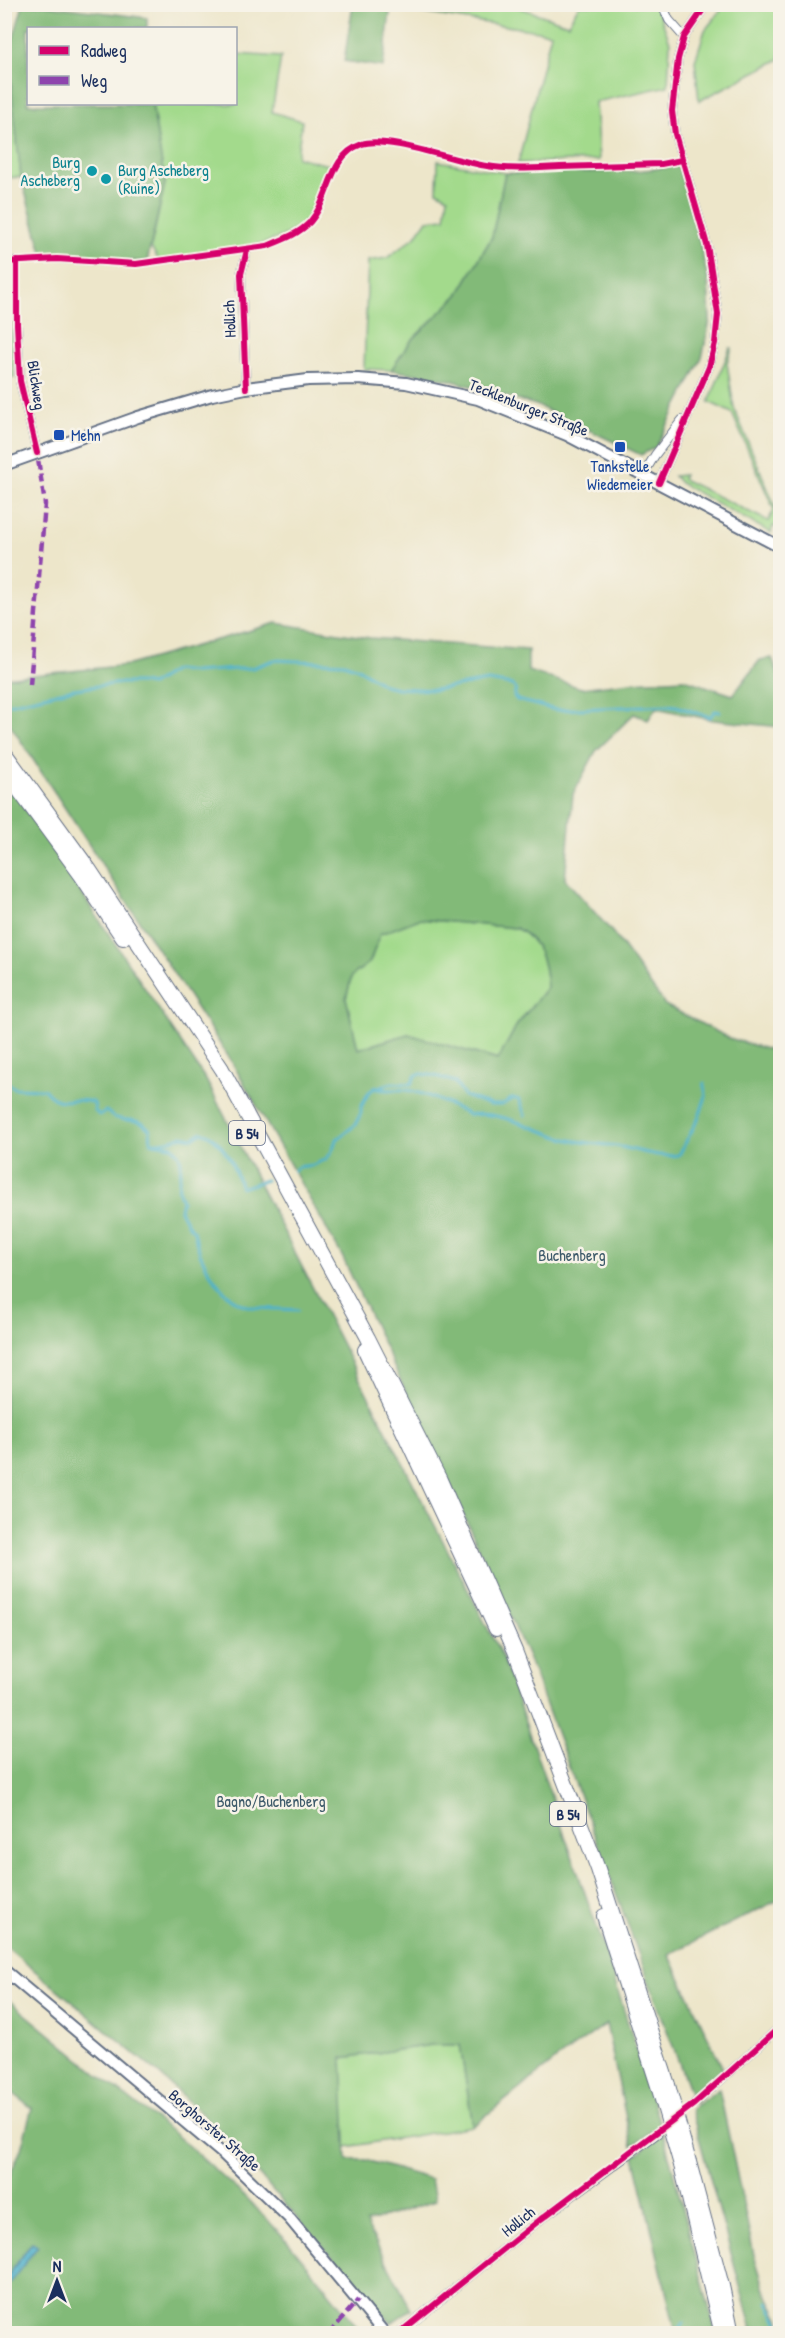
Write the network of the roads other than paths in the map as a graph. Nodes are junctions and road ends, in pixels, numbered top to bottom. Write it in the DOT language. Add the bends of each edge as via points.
graph roads {
  1 [pos="662,4"];
  2 [pos="707,4"];
  3 [pos="684,37"];
  4 [pos="247,250"];
  5 [pos="4,262"];
  6 [pos="246,388"];
  7 [pos="687,414"];
  8 [pos="37,453"];
  9 [pos="4,465"];
  10 [pos="644,475"];
  11 [pos="659,483"];
  12 [pos="780,547"];
  13 [pos="4,752"];
  14 [pos="4,770"];
  15 [pos="4,1970"];
  16 [pos="780,2027"];
  17 [pos="663,2087"];
  18 [pos="694,2104"];
  19 [pos="658,2133"];
  20 [pos="685,2163"];
  21 [pos="722,2286"];
  22 [pos="385,2334"];
  23 [pos="398,2334"];
  24 [pos="722,2334"];
  25 [pos="732,2334"];
  26 [pos="740,2334"];
  1 -- 3 [label="street" via="669,20"];
  2 -- 3 [label="street"];
  3 -- 7 [label="street" via="672,111 707,245 718,314 709,367"];
  4 -- 6 [label="street, Hollich" via="241,274"];
  5 -- 8 [label="street, Blickweg" via="17,261 20,381"];
  6 -- 8 [label="main road, Tecklenburger Straße" via="149,414"];
  6 -- 10 [label="main road, Tecklenburger Straße" via="308,380 358,379 416,385 478,399 567,435"];
  7 -- 10 [label="street"];
  7 -- 11 [label="street"];
  8 -- 9 [label="main road, Tecklenburger Straße"];
  10 -- 11 [label="main road, Tecklenburger Straße"];
  11 -- 12 [label="main road, Tecklenburger Straße"];
  13 -- 17 [label="highway, B 54" via="89,869 222,1069 368,1338 434,1470 519,1662 598,1869"];
  14 -- 17 [label="highway, B 54" via="81,875 215,1074 360,1341 507,1653 590,1874"];
  15 -- 22 [label="main road, Borghorster Straße" via="223,2154 290,2219"];
  16 -- 18 [label="street"];
  17 -- 20 [label="highway, B 54, bridge"];
  19 -- 23 [label="street, Hollich" via="541,2219"];
  20 -- 21 [label="highway, B 54"];
  20 -- 24 [label="highway, B 54"];
  21 -- 25 [label="highway, B 54"];
  21 -- 26 [label="highway"];
}
